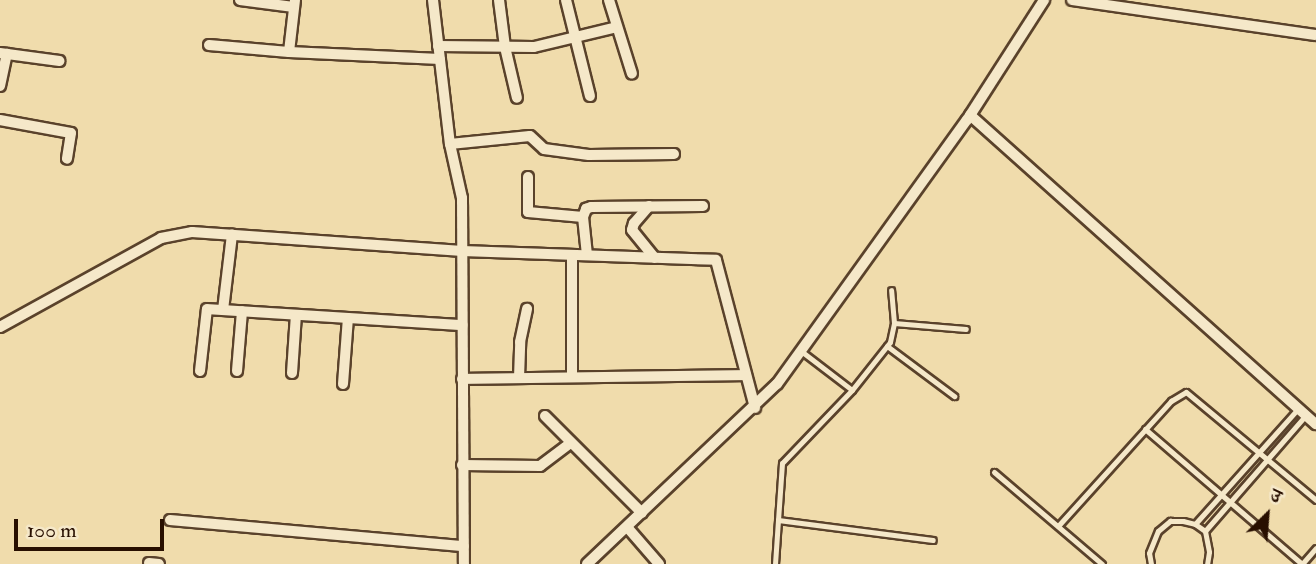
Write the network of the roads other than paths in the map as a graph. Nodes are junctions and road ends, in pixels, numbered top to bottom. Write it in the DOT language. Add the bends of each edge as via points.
graph roads {
  1 [pos="240,0"];
  2 [pos="433,0"];
  3 [pos="499,0"];
  4 [pos="566,0"];
  5 [pos="609,0"];
  6 [pos="1044,0"];
  7 [pos="1072,0"];
  8 [pos="295,4"];
  9 [pos="617,27"];
  10 [pos="1316,35"];
  11 [pos="575,37"];
  12 [pos="209,45"];
  13 [pos="438,46"];
  14 [pos="505,47"];
  15 [pos="289,52"];
  16 [pos="4,53"];
  17 [pos="440,59"];
  18 [pos="59,61"];
  19 [pos="632,74"];
  20 [pos="0,86"];
  21 [pos="590,96"];
  22 [pos="517,98"];
  23 [pos="970,115"];
  24 [pos="0,120"];
  25 [pos="450,144"];
  26 [pos="674,154"];
  27 [pos="67,159"];
  28 [pos="528,177"];
  29 [pos="649,206"];
  30 [pos="703,206"];
  31 [pos="583,217"];
  32 [pos="232,235"];
  33 [pos="462,251"];
  34 [pos="572,255"];
  35 [pos="587,255"];
  36 [pos="655,258"];
  37 [pos="891,289"];
  38 [pos="527,309"];
  39 [pos="223,310"];
  40 [pos="242,311"];
  41 [pos="296,315"];
  42 [pos="348,318"];
  43 [pos="894,323"];
  44 [pos="462,325"];
  45 [pos="0,327"];
  46 [pos="966,329"];
  47 [pos="887,346"];
  48 [pos="801,351"];
  49 [pos="200,371"];
  50 [pos="237,371"];
  51 [pos="292,373"];
  52 [pos="746,375"];
  53 [pos="572,377"];
  54 [pos="519,378"];
  55 [pos="462,379"];
  56 [pos="343,384"];
  57 [pos="852,390"];
  58 [pos="954,396"];
  59 [pos="755,408"];
  60 [pos="1302,411"];
  61 [pos="545,416"];
  62 [pos="1316,424"];
  63 [pos="1145,429"];
  64 [pos="570,443"];
  65 [pos="1259,453"];
  66 [pos="1268,460"];
  67 [pos="463,465"];
  68 [pos="994,472"];
  69 [pos="1222,495"];
  70 [pos="1316,500"];
  71 [pos="1231,503"];
  72 [pos="642,513"];
  73 [pos="170,520"];
  74 [pos="778,520"];
  75 [pos="1195,524"];
  76 [pos="1058,526"];
  77 [pos="627,527"];
  78 [pos="1205,531"];
  79 [pos="933,540"];
  80 [pos="464,546"];
  81 [pos="1316,548"];
  82 [pos="464,564"];
  83 [pos="587,564"];
  84 [pos="659,564"];
  85 [pos="775,564"];
  86 [pos="1102,564"];
  87 [pos="1151,564"];
  88 [pos="1207,564"];
  1 -- 8 [label="street"];
  2 -- 13 [label="street"];
  3 -- 14 [label="street"];
  4 -- 11 [label="street"];
  5 -- 9 [label="street"];
  6 -- 23 [label="street"];
  7 -- 10 [label="street"];
  8 -- 15 [label="street"];
  9 -- 11 [label="street"];
  9 -- 19 [label="street"];
  11 -- 14 [label="street" via="534,47"];
  11 -- 21 [label="street"];
  12 -- 15 [label="street"];
  13 -- 14 [label="street"];
  13 -- 17 [label="street"];
  14 -- 22 [label="street"];
  15 -- 17 [label="street"];
  16 -- 18 [label="street"];
  16 -- 20 [label="street"];
  17 -- 25 [label="street"];
  23 -- 48 [label="street"];
  23 -- 60 [label="street"];
  24 -- 27 [label="street" via="71,133"];
  25 -- 26 [label="street" via="530,136 544,149 589,155"];
  25 -- 33 [label="street" via="463,198"];
  28 -- 31 [label="street" via="528,212"];
  29 -- 30 [label="street"];
  29 -- 31 [label="street" via="592,207"];
  29 -- 36 [label="street" via="632,230"];
  31 -- 35 [label="street"];
  32 -- 33 [label="street"];
  32 -- 39 [label="street"];
  32 -- 45 [label="street" via="192,232 161,238"];
  33 -- 34 [label="street"];
  33 -- 44 [label="street"];
  34 -- 35 [label="street"];
  34 -- 53 [label="street"];
  35 -- 36 [label="street"];
  36 -- 52 [label="street" via="716,260"];
  37 -- 43 [label="lane"];
  38 -- 54 [label="street"];
  39 -- 40 [label="street"];
  39 -- 49 [label="street" via="207,309"];
  40 -- 41 [label="street"];
  40 -- 50 [label="street"];
  41 -- 42 [label="street"];
  41 -- 51 [label="street"];
  42 -- 44 [label="street"];
  42 -- 56 [label="street"];
  43 -- 46 [label="lane"];
  43 -- 47 [label="lane"];
  44 -- 55 [label="street"];
  47 -- 57 [label="lane"];
  47 -- 58 [label="lane"];
  48 -- 57 [label="lane"];
  48 -- 59 [label="street"];
  52 -- 53 [label="street"];
  52 -- 59 [label="street"];
  53 -- 54 [label="street"];
  54 -- 55 [label="street"];
  55 -- 67 [label="street"];
  57 -- 74 [label="lane" via="782,463"];
  59 -- 72 [label="street"];
  60 -- 62 [label="street"];
  60 -- 65 [label="lane"];
  60 -- 66 [label="lane"];
  61 -- 64 [label="street"];
  63 -- 65 [label="lane" via="1186,392"];
  63 -- 69 [label="lane"];
  63 -- 76 [label="lane"];
  64 -- 67 [label="street" via="540,466"];
  64 -- 72 [label="street"];
  65 -- 66 [label="lane"];
  65 -- 69 [label="lane"];
  66 -- 70 [label="lane"];
  66 -- 71 [label="lane"];
  67 -- 80 [label="street"];
  68 -- 76 [label="lane"];
  69 -- 71 [label="lane"];
  69 -- 75 [label="lane"];
  71 -- 78 [label="lane"];
  71 -- 81 [label="lane" via="1302,564"];
  72 -- 77 [label="street"];
  73 -- 80 [label="street"];
  74 -- 79 [label="lane"];
  74 -- 85 [label="lane"];
  75 -- 78 [label="lane"];
  75 -- 87 [label="lane" via="1170,521 1158,531 1149,554"];
  76 -- 86 [label="lane"];
  77 -- 83 [label="street"];
  77 -- 84 [label="street"];
  78 -- 88 [label="lane"];
  80 -- 82 [label="street"];
}
